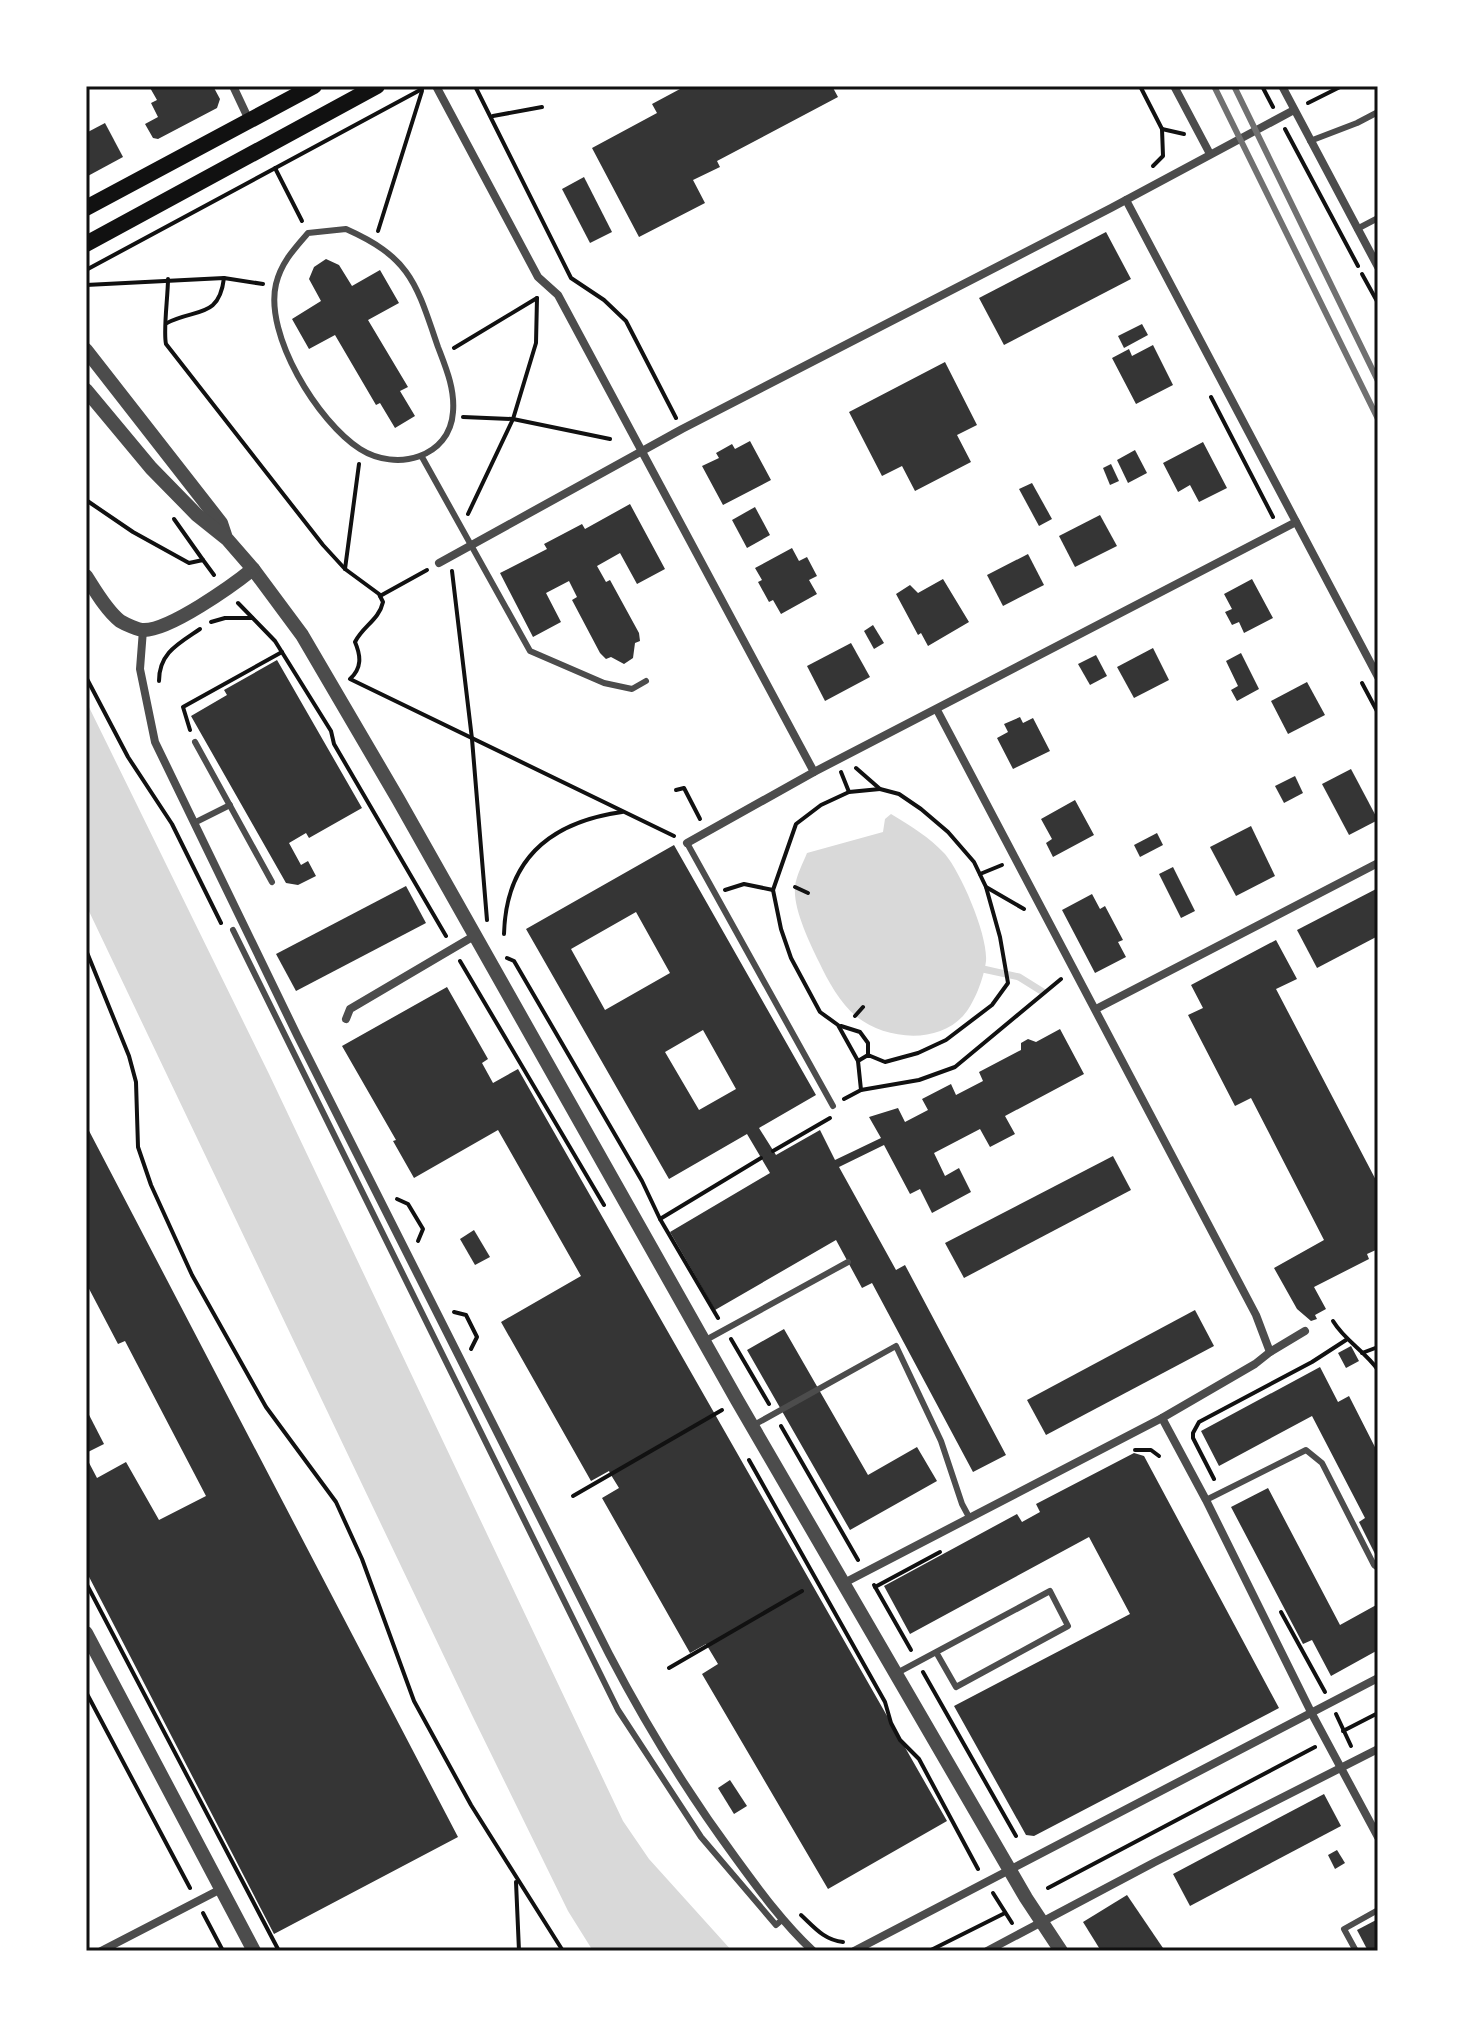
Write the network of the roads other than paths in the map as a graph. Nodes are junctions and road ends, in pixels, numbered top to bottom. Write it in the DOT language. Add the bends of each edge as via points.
graph roads {
  1 [pos="233,86"];
  2 [pos="314,86"];
  3 [pos="377,86"];
  4 [pos="436,86"];
  5 [pos="1174,86"];
  6 [pos="1282,86"];
  7 [pos="1294,110"];
  8 [pos="1378,112"];
  9 [pos="250,120"];
  10 [pos="1310,141"];
  11 [pos="1210,154"];
  12 [pos="1126,200"];
  13 [pos="86,208"];
  14 [pos="1378,218"];
  15 [pos="1357,229"];
  16 [pos="86,244"];
  17 [pos="1378,267"];
  18 [pos="86,350"];
  19 [pos="86,390"];
  20 [pos="643,451"];
  21 [pos="422,457"];
  22 [pos="1296,522"];
  23 [pos="227,539"];
  24 [pos="471,545"];
  25 [pos="439,563"];
  26 [pos="253,569"];
  27 [pos="86,576"];
  28 [pos="143,630"];
  29 [pos="1378,677"];
  30 [pos="646,681"];
  31 [pos="937,710"];
  32 [pos="195,742"];
  33 [pos="814,772"];
  34 [pos="230,805"];
  35 [pos="194,823"];
  36 [pos="687,843"];
  37 [pos="1378,863"];
  38 [pos="272,882"];
  39 [pos="233,930"];
  40 [pos="474,936"];
  41 [pos="1096,1009"];
  42 [pos="346,1019"];
  43 [pos="833,1106"];
  44 [pos="848,1262"];
  45 [pos="1305,1331"];
  46 [pos="704,1341"];
  47 [pos="1270,1352"];
  48 [pos="1162,1418"];
  49 [pos="752,1426"];
  50 [pos="1206,1500"];
  51 [pos="969,1517"];
  52 [pos="1378,1568"];
  53 [pos="844,1583"];
  54 [pos="86,1633"];
  55 [pos="936,1652"];
  56 [pos="897,1673"];
  57 [pos="1378,1678"];
  58 [pos="1312,1714"];
  59 [pos="1378,1749"];
  60 [pos="1342,1768"];
  61 [pos="713,1827"];
  62 [pos="701,1837"];
  63 [pos="1378,1837"];
  64 [pos="1010,1871"];
  65 [pos="221,1889"];
  66 [pos="1378,1910"];
  67 [pos="783,1919"];
  68 [pos="1040,1921"];
  69 [pos="101,1951"];
  70 [pos="254,1951"];
  71 [pos="813,1951"];
  72 [pos="854,1951"];
  73 [pos="987,1951"];
  74 [pos="1061,1951"];
  75 [pos="1356,1951"];
  1 -- 9 [label="street"];
  2 -- 9 [label="main road"];
  3 -- 16 [label="main road"];
  4 -- 20 [label="street" via="538,277 558,295"];
  5 -- 11 [label="street"];
  6 -- 7 [label="street"];
  7 -- 10 [label="street"];
  7 -- 11 [label="street"];
  8 -- 10 [label="lane"];
  9 -- 13 [label="main road"];
  10 -- 15 [label="street"];
  11 -- 12 [label="street"];
  12 -- 20 [label="street"];
  12 -- 22 [label="street"];
  14 -- 15 [label="lane"];
  15 -- 17 [label="street"];
  18 -- 23 [label="street" via="221,523"];
  19 -- 23 [label="street" via="151,468"];
  20 -- 24 [label="street"];
  20 -- 33 [label="street"];
  21 -- 21 [label="lane" via="398,461 361,450 315,403 296,374 281,343 275,286 283,263 308,233 346,229 375,242 399,261 416,287 453,393 453,416 441,443"];
  21 -- 24 [label="lane"];
  22 -- 29 [label="street"];
  22 -- 31 [label="street"];
  23 -- 26 [label="street"];
  24 -- 25 [label="street"];
  24 -- 30 [label="lane" via="530,651 604,683 632,689"];
  26 -- 28 [label="street" via="174,620"];
  26 -- 40 [label="street" via="302,635"];
  27 -- 28 [label="street" via="121,621"];
  28 -- 35 [label="street" via="140,669 155,742"];
  31 -- 33 [label="street"];
  31 -- 41 [label="street"];
  32 -- 34 [label="lane"];
  33 -- 36 [label="street"];
  34 -- 35 [label="lane"];
  34 -- 38 [label="lane"];
  35 -- 61 [label="street" via="609,1654 639,1712"];
  36 -- 43 [label="lane"];
  37 -- 41 [label="street"];
  39 -- 62 [label="lane" via="618,1710"];
  40 -- 42 [label="street" via="350,1009"];
  40 -- 46 [label="street"];
  41 -- 47 [label="street" via="1256,1315"];
  44 -- 46 [label="lane"];
  45 -- 47 [label="street"];
  46 -- 49 [label="street"];
  47 -- 48 [label="street"];
  48 -- 50 [label="street"];
  48 -- 51 [label="street"];
  49 -- 51 [label="lane" via="896,1346 941,1441"];
  49 -- 53 [label="street"];
  50 -- 52 [label="lane" via="1306,1450 1322,1463"];
  50 -- 58 [label="street"];
  51 -- 53 [label="street"];
  53 -- 56 [label="street"];
  54 -- 65 [label="street"];
  55 -- 55 [label="lane" via="1050,1591 1068,1626 956,1687"];
  55 -- 56 [label="lane"];
  56 -- 64 [label="street"];
  57 -- 58 [label="street"];
  58 -- 60 [label="street"];
  58 -- 64 [label="street"];
  59 -- 60 [label="street"];
  60 -- 63 [label="street"];
  60 -- 68 [label="street"];
  61 -- 62 [label="lane"];
  61 -- 67 [label="street"];
  62 -- 67 [label="lane" via="776,1925"];
  64 -- 68 [label="street"];
  64 -- 72 [label="street"];
  65 -- 69 [label="street"];
  65 -- 70 [label="street"];
  66 -- 75 [label="lane" via="1344,1929"];
  67 -- 71 [label="street"];
  68 -- 73 [label="street"];
  68 -- 74 [label="street"];
}
